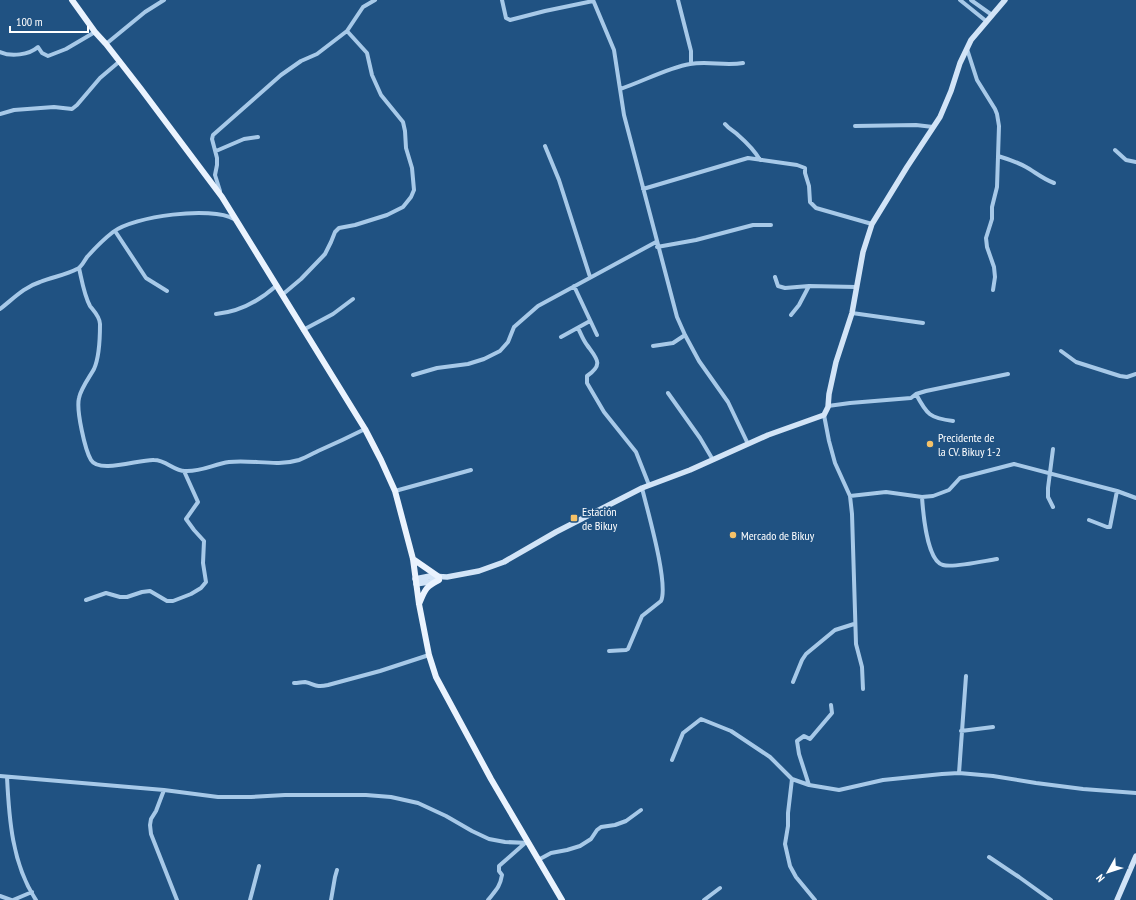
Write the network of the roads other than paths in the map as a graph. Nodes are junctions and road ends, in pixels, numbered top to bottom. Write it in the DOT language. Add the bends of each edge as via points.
graph roads {
  1 [pos="72,0"];
  2 [pos="164,0"];
  3 [pos="375,0"];
  4 [pos="502,0"];
  5 [pos="593,0"];
  6 [pos="678,0"];
  7 [pos="960,0"];
  8 [pos="971,0"];
  9 [pos="1005,0"];
  10 [pos="992,15"];
  11 [pos="986,22"];
  12 [pos="347,31"];
  13 [pos="95,32"];
  14 [pos="106,44"];
  15 [pos="967,49"];
  16 [pos="0,52"];
  17 [pos="120,61"];
  18 [pos="743,63"];
  19 [pos="691,64"];
  20 [pos="620,89"];
  21 [pos="0,114"];
  22 [pos="726,124"];
  23 [pos="855,126"];
  24 [pos="933,127"];
  25 [pos="258,137"];
  26 [pos="545,146"];
  27 [pos="752,150"];
  28 [pos="1115,150"];
  29 [pos="216,151"];
  30 [pos="998,156"];
  31 [pos="748,158"];
  32 [pos="760,160"];
  33 [pos="1136,162"];
  34 [pos="1054,183"];
  35 [pos="643,189"];
  36 [pos="222,197"];
  37 [pos="236,220"];
  38 [pos="872,224"];
  39 [pos="771,225"];
  40 [pos="115,231"];
  41 [pos="657,244"];
  42 [pos="79,268"];
  43 [pos="590,277"];
  44 [pos="776,277"];
  45 [pos="276,286"];
  46 [pos="574,286"];
  47 [pos="809,286"];
  48 [pos="856,287"];
  49 [pos="993,290"];
  50 [pos="167,292"];
  51 [pos="282,295"];
  52 [pos="353,299"];
  53 [pos="0,309"];
  54 [pos="852,313"];
  55 [pos="216,314"];
  56 [pos="791,315"];
  57 [pos="590,321"];
  58 [pos="923,323"];
  59 [pos="578,328"];
  60 [pos="303,330"];
  61 [pos="597,335"];
  62 [pos="685,335"];
  63 [pos="561,337"];
  64 [pos="653,346"];
  65 [pos="1061,351"];
  66 [pos="1008,374"];
  67 [pos="1136,374"];
  68 [pos="413,375"];
  69 [pos="668,393"];
  70 [pos="916,394"];
  71 [pos="828,406"];
  72 [pos="824,415"];
  73 [pos="953,420"];
  74 [pos="365,429"];
  75 [pos="748,444"];
  76 [pos="1053,449"];
  77 [pos="713,460"];
  78 [pos="471,470"];
  79 [pos="184,471"];
  80 [pos="1050,473"];
  81 [pos="649,485"];
  82 [pos="642,488"];
  83 [pos="395,491"];
  84 [pos="1117,491"];
  85 [pos="850,496"];
  86 [pos="922,497"];
  87 [pos="1136,498"];
  88 [pos="1053,507"];
  89 [pos="1089,520"];
  90 [pos="413,559"];
  91 [pos="997,559"];
  92 [pos="440,578"];
  93 [pos="415,582"];
  94 [pos="86,600"];
  95 [pos="419,604"];
  96 [pos="854,624"];
  97 [pos="609,651"];
  98 [pos="429,655"];
  99 [pos="966,676"];
  100 [pos="793,682"];
  101 [pos="294,684"];
  102 [pos="863,689"];
  103 [pos="830,705"];
  104 [pos="993,727"];
  105 [pos="961,731"];
  106 [pos="672,760"];
  107 [pos="958,773"];
  108 [pos="0,776"];
  109 [pos="7,777"];
  110 [pos="792,779"];
  111 [pos="809,785"];
  112 [pos="164,790"];
  113 [pos="1136,793"];
  114 [pos="641,810"];
  115 [pos="526,844"];
  116 [pos="1136,856"];
  117 [pos="989,857"];
  118 [pos="538,860"];
  119 [pos="259,866"];
  120 [pos="338,870"];
  121 [pos="720,888"];
  122 [pos="32,892"];
  123 [pos="0,896"];
  124 [pos="12,900"];
  125 [pos="36,900"];
  126 [pos="177,900"];
  127 [pos="250,900"];
  128 [pos="331,900"];
  129 [pos="488,900"];
  130 [pos="562,900"];
  131 [pos="704,900"];
  132 [pos="815,900"];
  133 [pos="1051,900"];
  134 [pos="1117,900"];
  1 -- 13 [label="main road"];
  2 -- 14 [label="street"];
  3 -- 12 [label="street" via="362,7"];
  4 -- 5 [label="street" via="506,18 510,20"];
  5 -- 20 [label="street" via="614,50"];
  6 -- 19 [label="street" via="691,51"];
  7 -- 11 [label="street"];
  8 -- 10 [label="street"];
  9 -- 10 [label="street"];
  10 -- 11 [label="street"];
  11 -- 15 [label="street"];
  12 -- 29 [label="street" via="317,54 281,75 213,135"];
  12 -- 51 [label="street" via="367,53 372,75 381,95 403,122 414,190 403,207 387,215 339,228 334,232 325,254"];
  13 -- 14 [label="main road"];
  13 -- 16 [label="street" via="66,50 48,56 38,47 34,51 8,55"];
  14 -- 17 [label="main road"];
  15 -- 24 [label="street" via="951,91"];
  15 -- 30 [label="street" via="977,80 997,114"];
  17 -- 21 [label="street" via="100,78 72,109 54,107 14,110"];
  17 -- 36 [label="main road"];
  18 -- 19 [label="street"];
  19 -- 20 [label="street"];
  20 -- 35 [label="street" via="624,116"];
  22 -- 27 [label="street"];
  23 -- 24 [label="street"];
  24 -- 38 [label="street"];
  25 -- 29 [label="street" via="244,139"];
  26 -- 43 [label="street" via="559,180"];
  27 -- 31 [label="street"];
  27 -- 32 [label="street"];
  28 -- 33 [label="street" via="1126,160"];
  29 -- 36 [label="street" via="218,165 214,175"];
  30 -- 34 [label="street" via="1027,167"];
  30 -- 49 [label="street" via="997,187 986,238 994,267"];
  31 -- 32 [label="street"];
  31 -- 35 [label="street"];
  32 -- 38 [label="street" via="805,168 810,202 816,208"];
  35 -- 41 [label="street"];
  36 -- 37 [label="main road"];
  37 -- 40 [label="street" via="221,214 192,213 139,220"];
  37 -- 45 [label="main road"];
  38 -- 48 [label="street"];
  39 -- 41 [label="street" via="753,225 696,240"];
  40 -- 42 [label="street"];
  40 -- 50 [label="street" via="146,278"];
  41 -- 43 [label="street"];
  41 -- 62 [label="street" via="677,317"];
  42 -- 53 [label="street" via="33,285"];
  42 -- 79 [label="street" via="83,287 100,322 94,368 78,404 91,462 97,466 107,467 155,460"];
  43 -- 46 [label="street"];
  44 -- 47 [label="street" via="776,283 780,287"];
  45 -- 51 [label="main road"];
  45 -- 55 [label="street" via="253,303 227,313"];
  46 -- 57 [label="street"];
  46 -- 68 [label="street" via="538,306 521,320 500,351 468,364 437,368"];
  47 -- 48 [label="street"];
  47 -- 56 [label="street"];
  48 -- 54 [label="street"];
  51 -- 60 [label="main road"];
  52 -- 60 [label="street" via="333,314"];
  54 -- 58 [label="street"];
  54 -- 71 [label="street" via="836,362"];
  57 -- 59 [label="street"];
  57 -- 61 [label="street"];
  59 -- 63 [label="street"];
  59 -- 81 [label="street" via="596,357 597,365 587,376 587,383 604,412 636,452"];
  60 -- 74 [label="main road"];
  62 -- 64 [label="street" via="673,343"];
  62 -- 75 [label="street" via="699,361 728,402"];
  65 -- 67 [label="street" via="1076,362 1120,376"];
  66 -- 70 [label="street"];
  69 -- 77 [label="street"];
  70 -- 71 [label="street" via="911,398"];
  70 -- 73 [label="street" via="932,417"];
  71 -- 72 [label="street"];
  72 -- 75 [label="street"];
  72 -- 85 [label="street" via="835,463"];
  74 -- 79 [label="street" via="299,460 282,463 230,462"];
  74 -- 83 [label="main road"];
  75 -- 77 [label="street"];
  76 -- 80 [label="street"];
  77 -- 81 [label="street"];
  78 -- 83 [label="street"];
  79 -- 94 [label="street" via="198,502 186,518 204,541 204,585 191,594 167,601 150,592 126,597 106,592"];
  80 -- 84 [label="street"];
  80 -- 86 [label="street" via="1014,464 960,478 949,490"];
  80 -- 88 [label="street" via="1048,498"];
  81 -- 82 [label="street"];
  82 -- 92 [label="street" via="574,522 504,562 479,571"];
  82 -- 97 [label="street" via="662,580 662,598 642,616 628,649"];
  83 -- 90 [label="main road"];
  84 -- 87 [label="street"];
  84 -- 89 [label="street" via="1110,527"];
  85 -- 86 [label="street" via="886,492"];
  85 -- 96 [label="street"];
  86 -- 91 [label="street" via="927,535 937,563 947,566"];
  90 -- 92 [label="main road"];
  90 -- 93 [label="main road"];
  92 -- 93 [label="street" via="426,576"];
  92 -- 95 [label="main road" via="424,590"];
  93 -- 95 [label="main road"];
  95 -- 98 [label="main road"];
  96 -- 100 [label="street" via="835,630 806,654"];
  96 -- 102 [label="street" via="862,667"];
  98 -- 101 [label="street" via="321,686 305,682"];
  98 -- 115 [label="main road" via="440,684"];
  99 -- 105 [label="street"];
  103 -- 111 [label="street" via="832,713 810,739 804,736 798,741 799,754"];
  104 -- 105 [label="street"];
  105 -- 107 [label="street"];
  106 -- 110 [label="street" via="683,733 701,719 737,735 770,757"];
  107 -- 111 [label="street" via="883,780 839,790"];
  107 -- 113 [label="street"];
  108 -- 109 [label="street"];
  109 -- 112 [label="street"];
  109 -- 122 [label="street" via="9,816 19,863"];
  110 -- 111 [label="street"];
  110 -- 132 [label="street" via="785,844 790,866"];
  112 -- 115 [label="street" via="218,797 391,797 418,803 489,839"];
  112 -- 126 [label="street" via="151,819 150,829"];
  114 -- 118 [label="street" via="626,821 601,827 591,839 580,846 551,853"];
  115 -- 118 [label="main road"];
  115 -- 129 [label="street" via="499,866 501,884"];
  116 -- 134 [label="street"];
  117 -- 133 [label="street"];
  118 -- 130 [label="main road"];
  119 -- 127 [label="street"];
  120 -- 128 [label="street"];
  121 -- 131 [label="street"];
  122 -- 124 [label="street"];
  122 -- 125 [label="street"];
  123 -- 124 [label="street"];
}
